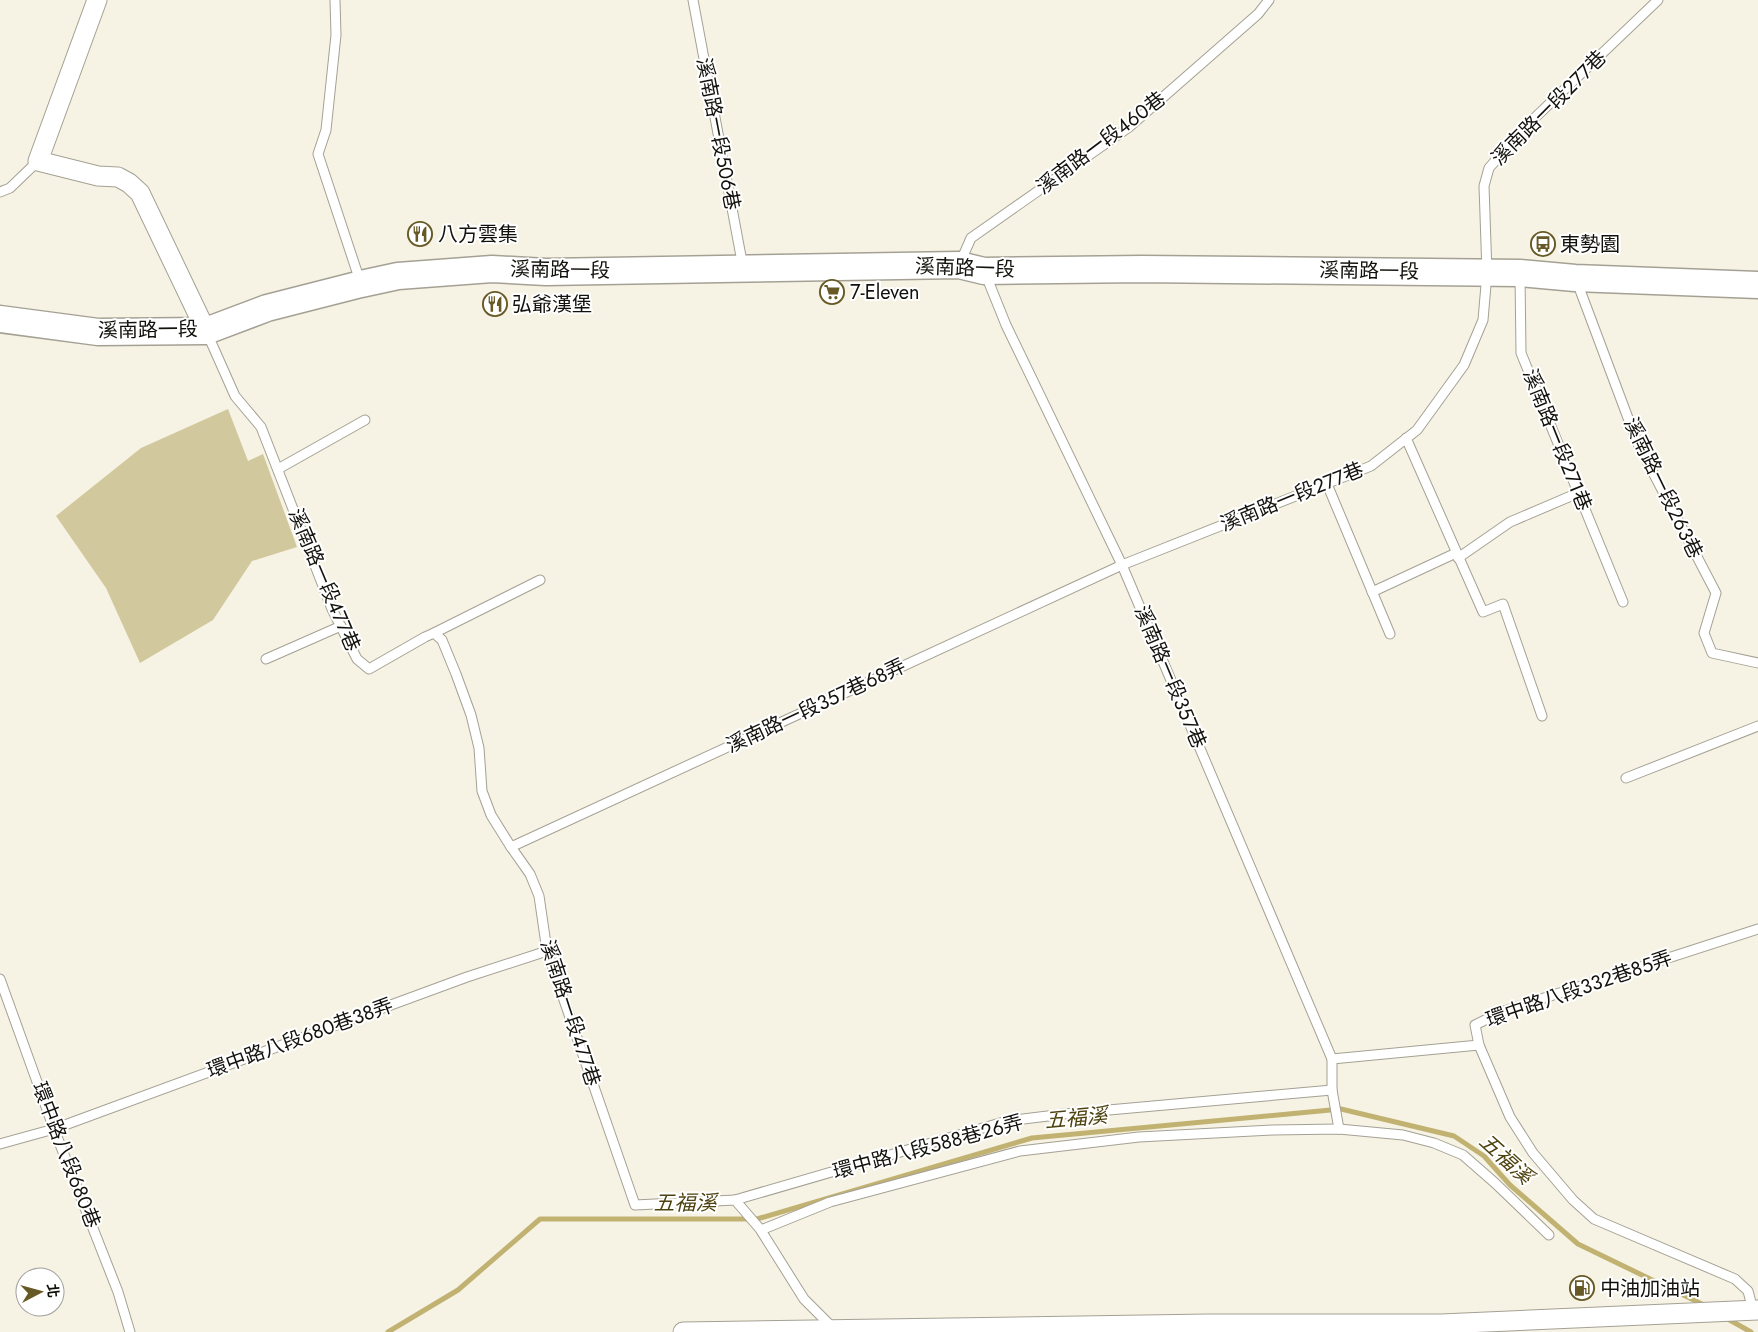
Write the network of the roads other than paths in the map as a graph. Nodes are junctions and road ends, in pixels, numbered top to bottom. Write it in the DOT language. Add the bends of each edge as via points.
graph roads {
  1 [pos="97,0"];
  2 [pos="335,0"];
  3 [pos="693,0"];
  4 [pos="1269,0"];
  5 [pos="1658,0"];
  6 [pos="38,161"];
  7 [pos="0,192"];
  8 [pos="971,268"];
  9 [pos="744,269"];
  10 [pos="1487,273"];
  11 [pos="1520,273"];
  12 [pos="1575,278"];
  13 [pos="361,284"];
  14 [pos="1758,285"];
  15 [pos="0,319"];
  16 [pos="206,331"];
  17 [pos="365,420"];
  18 [pos="1406,438"];
  19 [pos="278,469"];
  20 [pos="1327,484"];
  21 [pos="1578,493"];
  22 [pos="1457,555"];
  23 [pos="1122,565"];
  24 [pos="540,580"];
  25 [pos="1372,592"];
  26 [pos="1622,602"];
  27 [pos="341,626"];
  28 [pos="434,633"];
  29 [pos="1390,634"];
  30 [pos="266,659"];
  31 [pos="1758,663"];
  32 [pos="1542,716"];
  33 [pos="1758,726"];
  34 [pos="1626,778"];
  35 [pos="511,847"];
  36 [pos="1758,929"];
  37 [pos="547,950"];
  38 [pos="0,979"];
  39 [pos="1479,1045"];
  40 [pos="1332,1059"];
  41 [pos="1332,1090"];
  42 [pos="54,1128"];
  43 [pos="1339,1128"];
  44 [pos="0,1144"];
  45 [pos="736,1200"];
  46 [pos="635,1205"];
  47 [pos="760,1230"];
  48 [pos="1549,1235"];
  49 [pos="1754,1310"];
  50 [pos="1431,1328"];
  51 [pos="834,1331"];
  52 [pos="130,1332"];
  53 [pos="683,1332"];
  1 -- 6 [label="street"];
  2 -- 13 [label="lane" via="336,35 326,130 318,154"];
  3 -- 9 [label="lane, 溪南路一段506巷"];
  4 -- 8 [label="lane, 溪南路一段460巷" via="1258,14 1130,127 971,238"];
  5 -- 10 [label="lane, 溪南路一段277巷" via="1523,129 1488,168 1484,186"];
  6 -- 7 [label="lane" via="10,188"];
  6 -- 16 [label="street" via="98,176 118,177 140,193"];
  8 -- 9 [label="main road, 溪南路一段"];
  8 -- 10 [label="main road, 溪南路一段"];
  8 -- 23 [label="lane, 溪南路一段357巷" via="1006,324"];
  9 -- 13 [label="main road, 溪南路一段" via="546,272 492,269 398,276"];
  10 -- 11 [label="main road, 溪南路一段"];
  10 -- 18 [label="lane, 溪南路一段277巷" via="1482,320 1464,365 1417,430"];
  11 -- 12 [label="main road, 溪南路一段"];
  11 -- 21 [label="lane, 溪南路一段271巷" via="1521,353"];
  12 -- 14 [label="main road, 溪南路一段"];
  12 -- 31 [label="lane, 溪南路一段263巷" via="1637,442 1716,593 1704,633 1712,653"];
  13 -- 16 [label="main road, 溪南路一段" via="267,308"];
  15 -- 16 [label="main road, 溪南路一段" via="98,332"];
  16 -- 19 [label="lane, 溪南路一段477巷" via="235,396 261,427"];
  17 -- 19 [label="lane"];
  18 -- 20 [label="lane, 溪南路一段277巷" via="1371,466"];
  18 -- 22 [label="lane"];
  19 -- 27 [label="lane, 溪南路一段477巷"];
  20 -- 23 [label="lane, 溪南路一段277巷"];
  20 -- 25 [label="lane"];
  21 -- 22 [label="lane" via="1510,522"];
  21 -- 26 [label="lane, 溪南路一段271巷"];
  22 -- 25 [label="lane"];
  22 -- 32 [label="lane" via="1483,612 1503,604"];
  23 -- 35 [label="lane, 溪南路一段357巷68弄"];
  23 -- 40 [label="lane, 溪南路一段357巷"];
  24 -- 28 [label="lane"];
  25 -- 29 [label="lane"];
  27 -- 28 [label="lane, 溪南路一段477巷" via="357,659 369,669"];
  27 -- 30 [label="lane"];
  28 -- 35 [label="lane, 溪南路一段477巷" via="442,640 470,715 479,748 482,791 491,815"];
  33 -- 34 [label="lane"];
  35 -- 37 [label="lane, 溪南路一段477巷" via="530,874 539,896"];
  36 -- 39 [label="lane, 環中路八段332巷85弄" via="1501,1012 1475,1024"];
  37 -- 42 [label="lane, 環中路八段680巷38弄"];
  37 -- 46 [label="lane, 溪南路一段477巷"];
  38 -- 42 [label="lane, 環中路八段680巷"];
  39 -- 40 [label="lane, 環中路八段332巷85弄"];
  39 -- 49 [label="lane" via="1510,1117 1533,1153 1573,1200 1594,1219 1735,1279 1748,1291"];
  40 -- 41 [label="lane, 溪南路一段357巷"];
  41 -- 43 [label="lane, 溪南路一段357巷"];
  41 -- 45 [label="lane, 環中路八段588巷26弄" via="1007,1121"];
  42 -- 44 [label="lane, 環中路八段680巷38弄"];
  42 -- 52 [label="lane, 環中路八段680巷" via="118,1292"];
  43 -- 47 [label="lane" via="1139,1137 1020,1151 830,1202"];
  43 -- 48 [label="lane" via="1403,1134 1463,1155"];
  45 -- 46 [label="lane, 環中路八段588巷26弄"];
  45 -- 47 [label="lane"];
  47 -- 51 [label="lane" via="804,1300"];
  49 -- 50 [label="street"];
  50 -- 51 [label="street" via="1208,1324"];
  51 -- 53 [label="street"];
}
